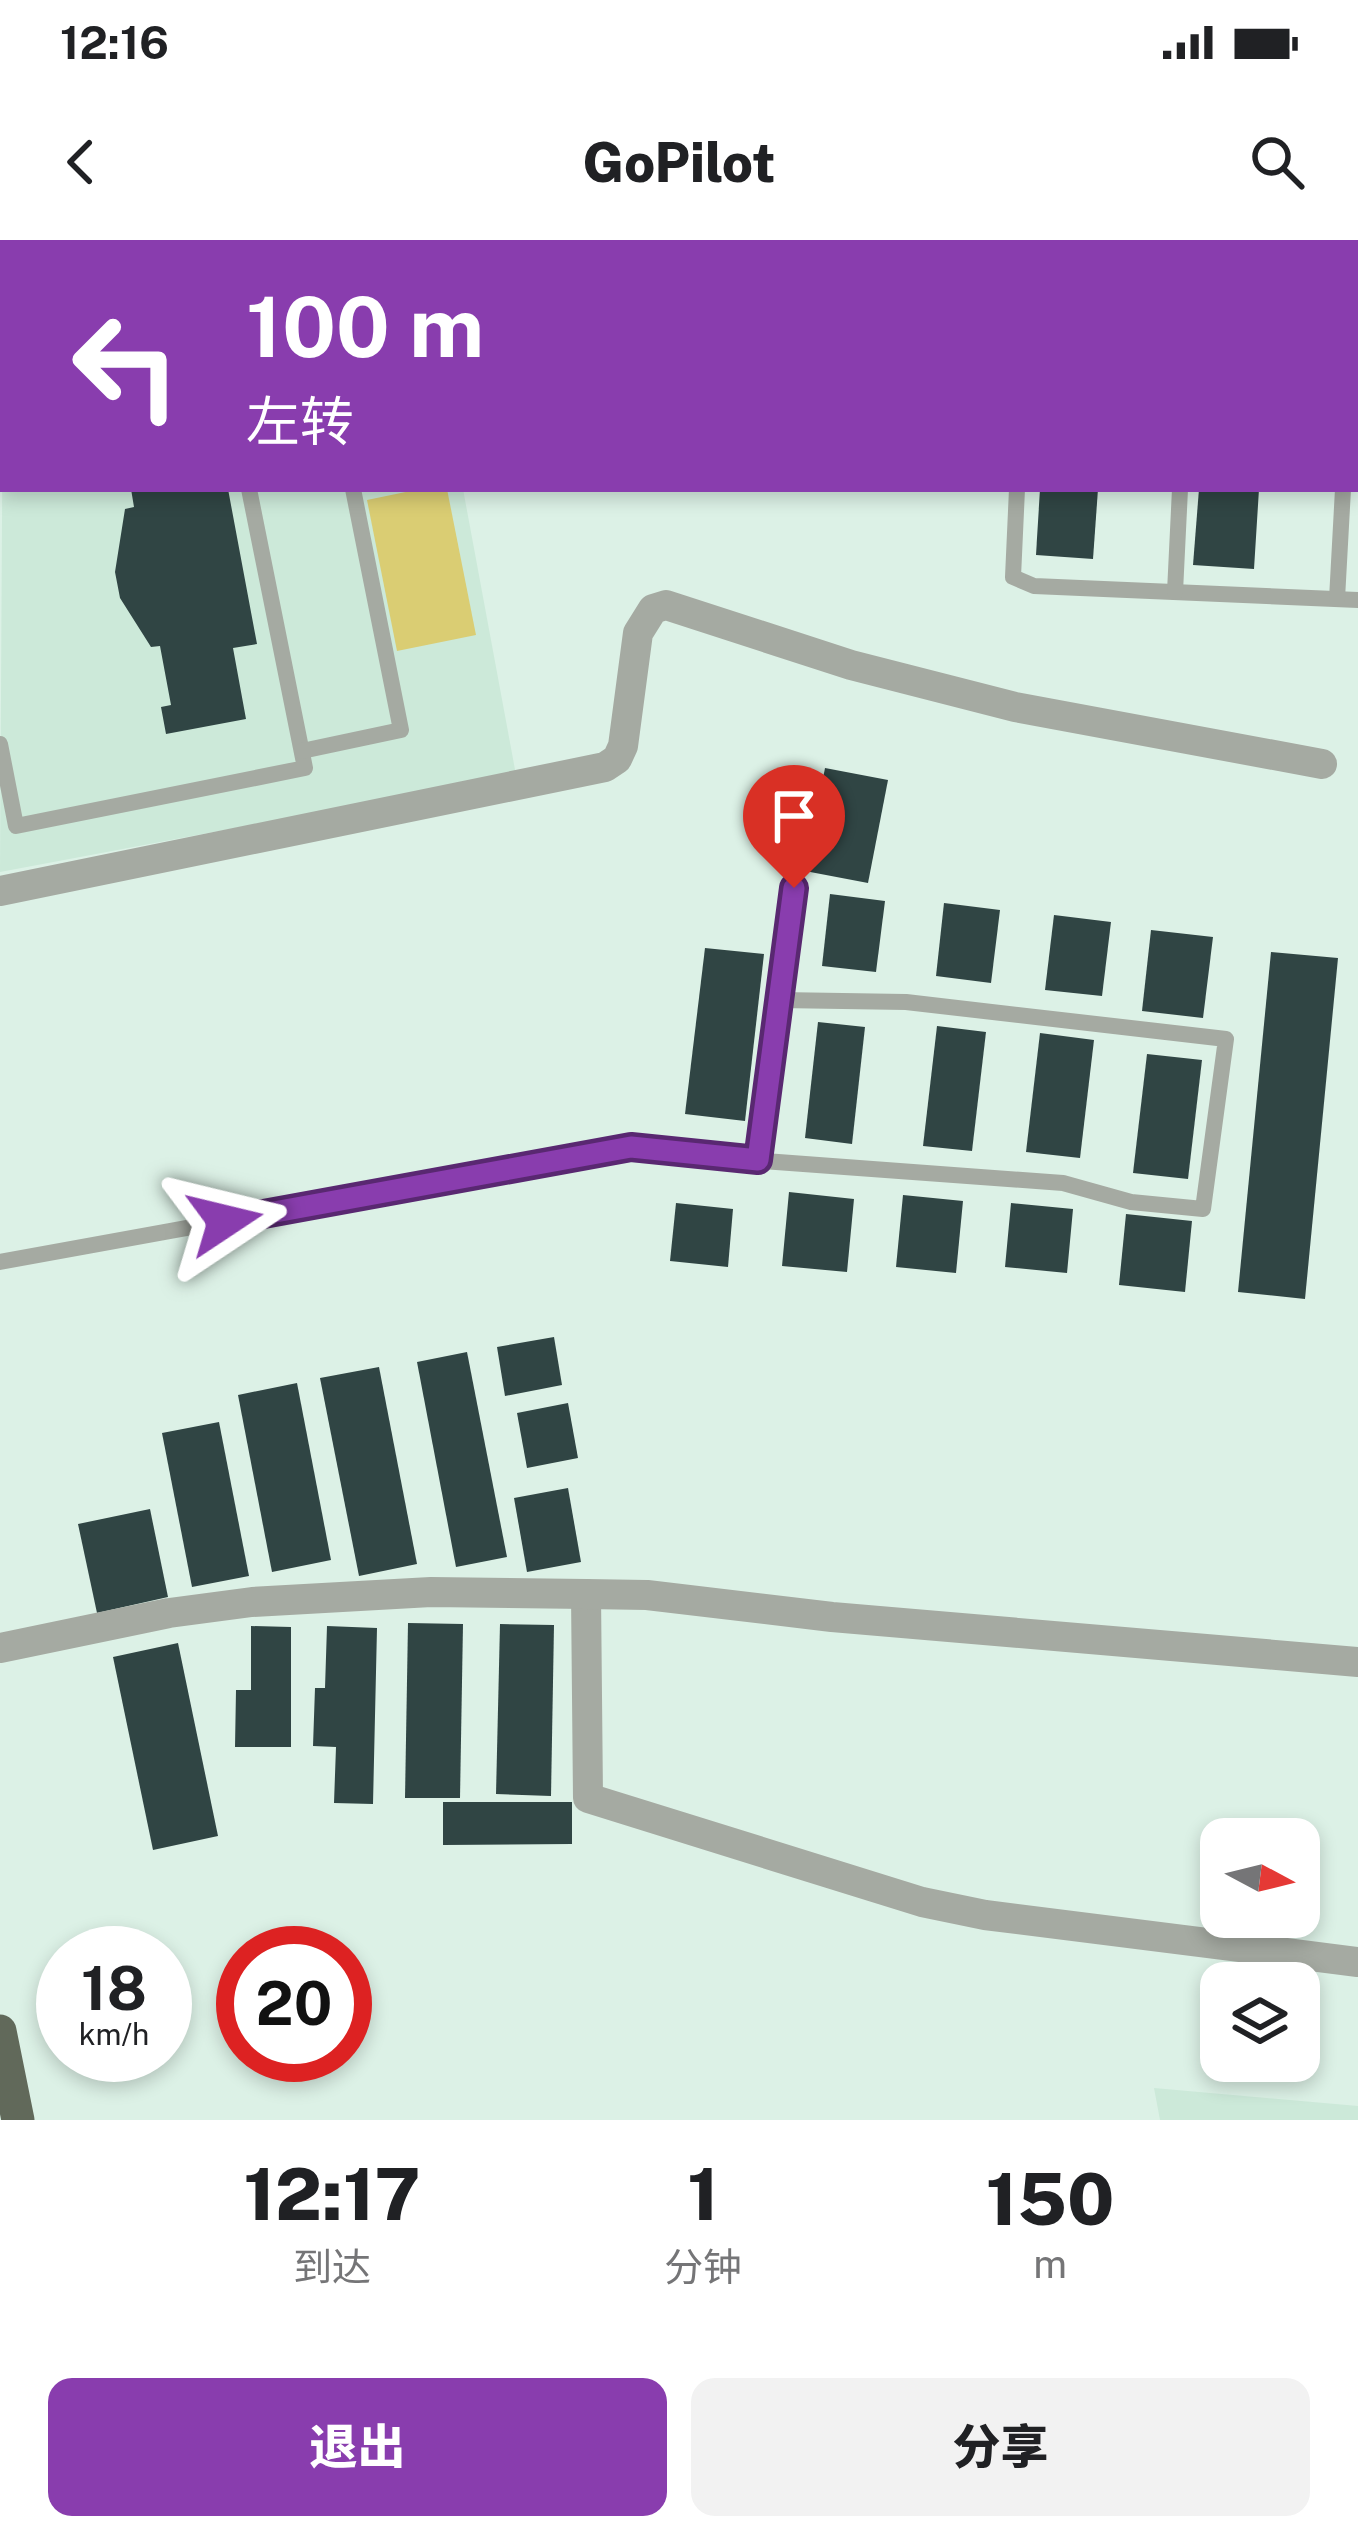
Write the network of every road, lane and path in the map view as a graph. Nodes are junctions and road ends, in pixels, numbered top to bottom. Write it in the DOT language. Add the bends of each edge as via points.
graph roads {
  1 [pos="250,492"];
  2 [pos="354,492"];
  3 [pos="1017,492"];
  4 [pos="1180,492"];
  5 [pos="1343,492"];
  6 [pos="1174,592"];
  7 [pos="1337,599"];
  8 [pos="1358,600"];
  9 [pos="0,744"];
  10 [pos="302,751"];
  11 [pos="1322,764"];
  12 [pos="794,888"];
  13 [pos="0,891"];
  14 [pos="779,1000"];
  15 [pos="758,1160"];
  16 [pos="0,1262"];
  17 [pos="586,1594"];
  18 [pos="0,1648"];
  19 [pos="1358,1662"];
  20 [pos="1358,1962"];
  21 [pos="0,2031"];
  22 [pos="18,2120"];
  1 -- 10 [label="lane"];
  2 -- 10 [label="lane" via="401,730"];
  3 -- 6 [label="lane" via="1013,577 1034,586"];
  4 -- 6 [label="lane"];
  5 -- 7 [label="lane"];
  6 -- 7 [label="lane"];
  7 -- 8 [label="lane"];
  9 -- 10 [label="lane" via="16,826 305,768"];
  11 -- 13 [label="street" via="1015,707 666,605 653,609 638,633 623,746 605,767"];
  12 -- 14 [label="lane"];
  14 -- 15 [label="lane"];
  14 -- 15 [label="lane" via="906,1001 1226,1039 1203,1209 1131,1202 1063,1183"];
  15 -- 16 [label="lane" via="631,1147"];
  17 -- 18 [label="street" via="253,1602"];
  17 -- 19 [label="street"];
  17 -- 20 [label="street" via="588,1798 964,1910"];
  21 -- 22 [label="highway"];
}
